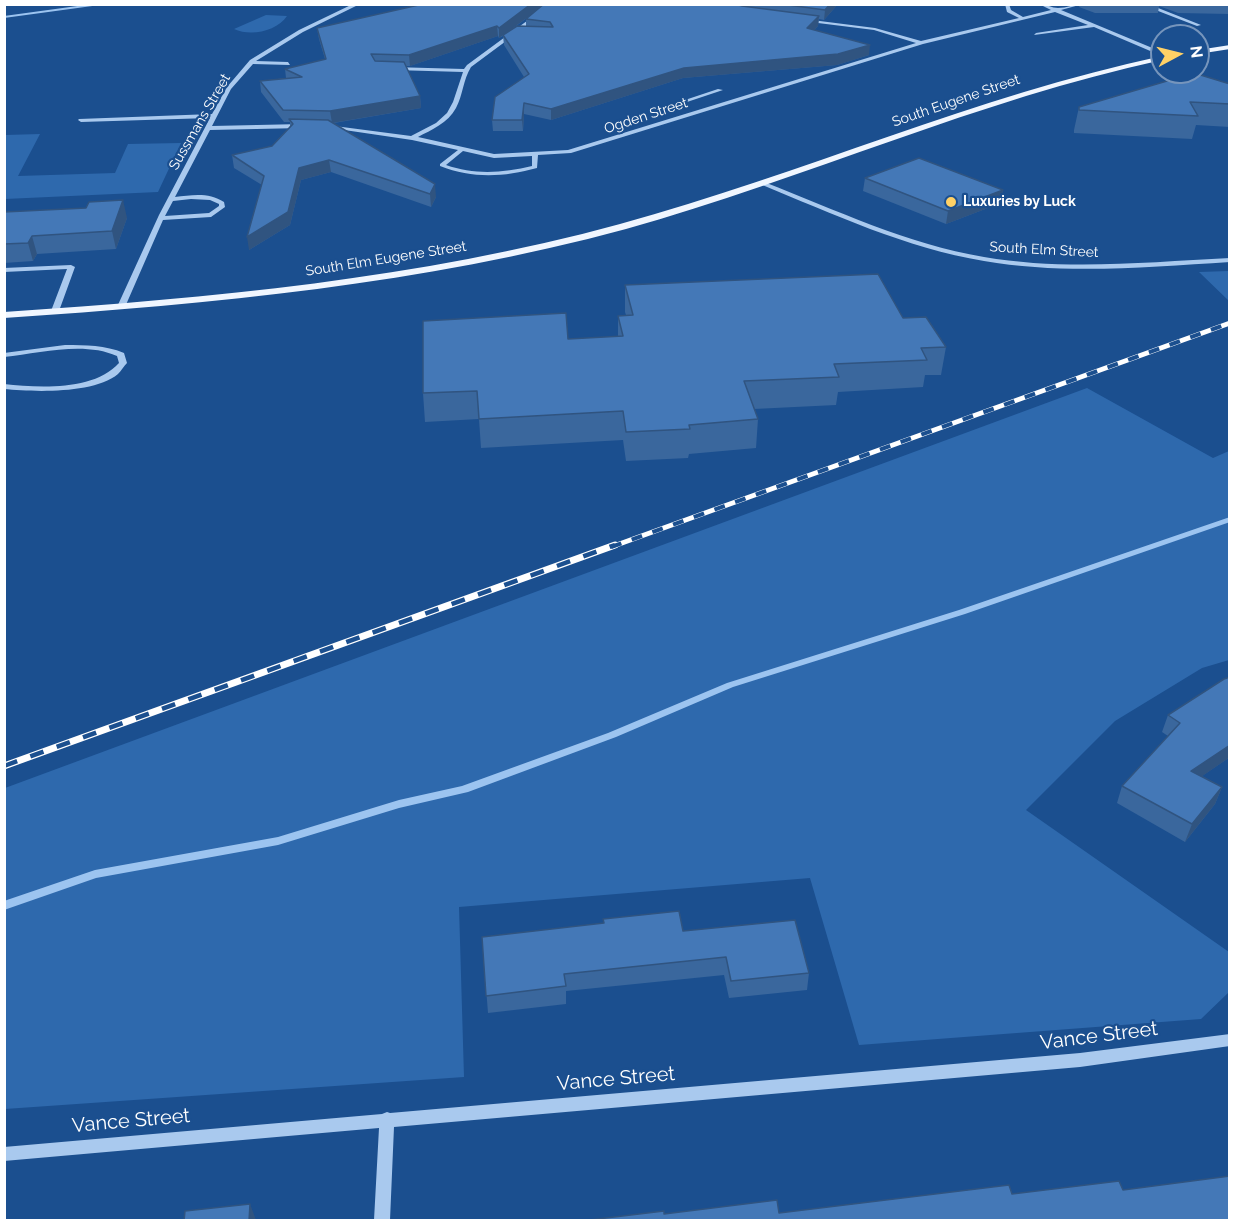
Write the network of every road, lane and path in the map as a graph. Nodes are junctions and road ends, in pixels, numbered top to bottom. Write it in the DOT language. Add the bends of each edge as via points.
graph roads {
  1 [pos="358,4"];
  2 [pos="554,4"];
  3 [pos="1007,4"];
  4 [pos="1041,4"];
  5 [pos="1081,4"];
  6 [pos="1142,4"];
  7 [pos="1053,9"];
  8 [pos="1021,17"];
  9 [pos="800,19"];
  10 [pos="1196,24"];
  11 [pos="1094,26"];
  12 [pos="515,32"];
  13 [pos="526,33"];
  14 [pos="1036,34"];
  15 [pos="921,43"];
  16 [pos="1230,47"];
  17 [pos="1210,50"];
  18 [pos="1150,51"];
  19 [pos="1150,59"];
  20 [pos="251,62"];
  21 [pos="288,64"];
  22 [pos="387,68"];
  23 [pos="466,71"];
  24 [pos="720,90"];
  25 [pos="701,96"];
  26 [pos="724,104"];
  27 [pos="667,107"];
  28 [pos="213,116"];
  29 [pos="81,120"];
  30 [pos="308,126"];
  31 [pos="320,127"];
  32 [pos="207,128"];
  33 [pos="412,138"];
  34 [pos="461,150"];
  35 [pos="535,155"];
  36 [pos="762,183"];
  37 [pos="171,199"];
  38 [pos="161,218"];
  39 [pos="1230,261"];
  40 [pos="4,270"];
  41 [pos="121,307"];
  42 [pos="55,311"];
  43 [pos="4,315"];
  44 [pos="4,355"];
  45 [pos="4,386"];
  46 [pos="1230,1040"];
  47 [pos="387,1119"];
  48 [pos="4,1154"];
  49 [pos="382,1221"];
  1 -- 20 [label="street, Sussmans Street" via="301,31"];
  2 -- 12 [label="street"];
  3 -- 8 [label="street" via="1009,11"];
  4 -- 7 [label="street"];
  5 -- 7 [label="street, Ogden Street"];
  6 -- 10 [label="street"];
  7 -- 8 [label="street, Ogden Street"];
  7 -- 11 [label="street"];
  8 -- 15 [label="street, Ogden Street"];
  9 -- 15 [label="street" via="875,29"];
  11 -- 14 [label="street"];
  11 -- 18 [label="street"];
  12 -- 13 [label="street"];
  12 -- 23 [label="street"];
  15 -- 26 [label="street, Ogden Street"];
  16 -- 17 [label="main road"];
  19 -- 36 [label="main road, South Eugene Street" via="1015,94"];
  20 -- 21 [label="street"];
  20 -- 28 [label="street, Sussmans Street" via="229,88"];
  22 -- 23 [label="street"];
  23 -- 33 [label="street" via="456,105 447,118"];
  24 -- 25 [label="street"];
  25 -- 26 [label="street"];
  25 -- 27 [label="street"];
  26 -- 35 [label="street, Ogden Street" via="579,149"];
  28 -- 29 [label="street"];
  28 -- 32 [label="street, Sussmans Street"];
  30 -- 32 [label="street"];
  31 -- 33 [label="street, Ogden Street"];
  32 -- 37 [label="street, Sussmans Street"];
  33 -- 34 [label="street, Ogden Street"];
  34 -- 35 [label="street, Ogden Street" via="494,156"];
  34 -- 35 [label="street" via="442,165 490,175 516,173 535,167"];
  36 -- 39 [label="street, South Elm Street" via="940,250 984,260 1074,267"];
  36 -- 41 [label="main road, South Elm Eugene Street" via="628,225 471,260 355,281"];
  37 -- 38 [label="street, Sussmans Street"];
  37 -- 38 [label="street" via="209,198 219,200 222,207 211,215"];
  38 -- 41 [label="street, Sussmans Street"];
  40 -- 42 [label="street" via="71,267"];
  41 -- 42 [label="main road, South Elm Eugene Street"];
  42 -- 43 [label="main road, South Elm Eugene Street"];
  44 -- 45 [label="street" via="97,347 113,349 121,355 123,363 120,370 104,380 83,385"];
  46 -- 47 [label="street, Vance Street" via="1080,1060"];
  47 -- 48 [label="street, Vance Street"];
  47 -- 49 [label="street"];
}
